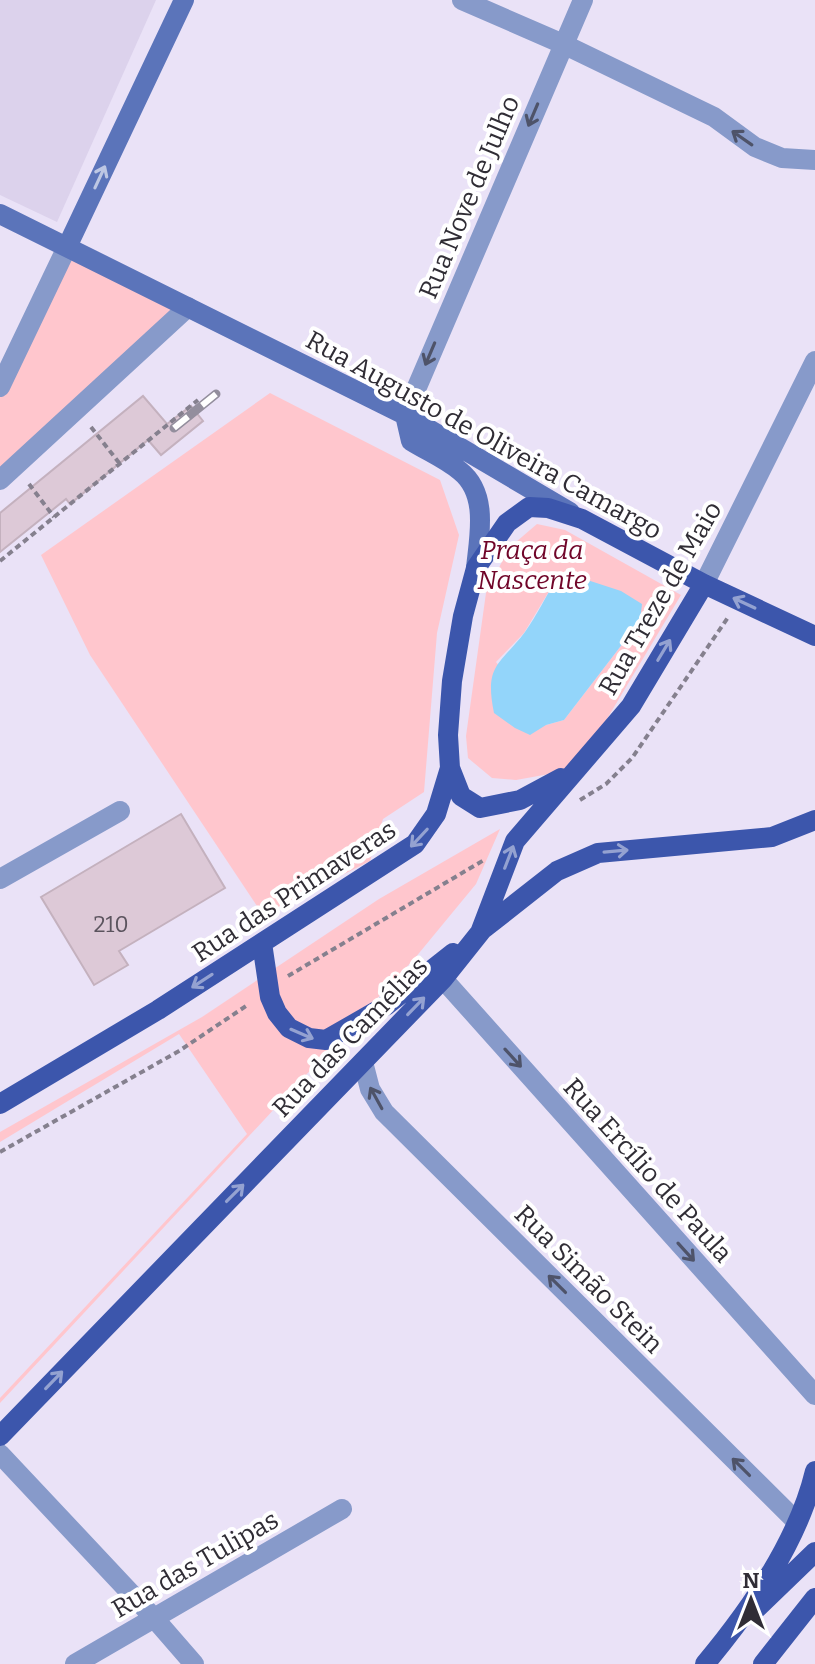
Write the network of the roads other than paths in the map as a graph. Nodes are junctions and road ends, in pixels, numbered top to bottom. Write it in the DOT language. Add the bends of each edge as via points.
graph roads {
  1 [pos="184,0"];
  2 [pos="462,0"];
  3 [pos="583,0"];
  4 [pos="563,44"];
  5 [pos="815,160"];
  6 [pos="0,214"];
  7 [pos="67,247"];
  8 [pos="188,307"];
  9 [pos="815,361"];
  10 [pos="0,387"];
  11 [pos="405,415"];
  12 [pos="8,473"];
  13 [pos="582,519"];
  14 [pos="476,568"];
  15 [pos="704,584"];
  16 [pos="815,636"];
  17 [pos="450,768"];
  18 [pos="577,769"];
  19 [pos="120,811"];
  20 [pos="815,820"];
  21 [pos="0,879"];
  22 [pos="482,930"];
  23 [pos="262,943"];
  24 [pos="443,979"];
  25 [pos="363,1062"];
  26 [pos="0,1104"];
  27 [pos="815,1395"];
  28 [pos="0,1436"];
  29 [pos="0,1454"];
  30 [pos="815,1471"];
  31 [pos="342,1509"];
  32 [pos="797,1522"];
  33 [pos="815,1552"];
  34 [pos="815,1598"];
  35 [pos="815,1608"];
  36 [pos="154,1618"];
  37 [pos="798,1621"];
  38 [pos="734,1630"];
  39 [pos="75,1664"];
  40 [pos="194,1664"];
  41 [pos="705,1664"];
  42 [pos="763,1664"];
  7 -- 1 [label="street, one-way"];
  2 -- 4 [label="street"];
  3 -- 4 [label="street, Rua Nove de Julho"];
  5 -- 4 [label="street, one-way" via="782,158 755,147 714,117"];
  4 -- 11 [label="street, Rua Nove de Julho, one-way"];
  6 -- 7 [label="street, Rua Augusto de Oliveira Camargo"];
  7 -- 8 [label="street, Rua Augusto de Oliveira Camargo"];
  7 -- 10 [label="street"];
  8 -- 11 [label="street, Rua Augusto de Oliveira Camargo"];
  8 -- 12 [label="street"];
  9 -- 15 [label="street, Rua Treze de Maio"];
  11 -- 13 [label="street, Rua Augusto de Oliveira Camargo"];
  11 -- 14 [label="street, Rua das Primaveras" via="411,441 463,473 475,494 481,513"];
  13 -- 14 [label="main road" via="529,507 507,523"];
  13 -- 15 [label="main road, Rua Augusto de Oliveira Camargo"];
  14 -- 17 [label="main road, Rua das Primaveras" via="452,681"];
  16 -- 15 [label="main road, Rua Augusto de Oliveira Camargo, one-way"];
  18 -- 15 [label="main road, Rua Treze de Maio, one-way" via="631,706"];
  17 -- 18 [label="main road" via="461,796 480,808 520,800"];
  17 -- 23 [label="main road, Rua das Primaveras, one-way" via="436,814 415,844"];
  22 -- 18 [label="main road, Rua Treze de Maio, one-way" via="515,841"];
  19 -- 21 [label="street"];
  22 -- 20 [label="main road, Rua das Camélias, one-way" via="557,871 598,853 772,837"];
  23 -- 22 [label="main road, one-way" via="277,1013 289,1028 326,1040 387,1005"];
  22 -- 24 [label="main road, Rua das Camélias"];
  23 -- 26 [label="main road, Rua das Primaveras, one-way"];
  25 -- 24 [label="main road, Rua das Camélias, one-way"];
  24 -- 27 [label="street, Rua Ercílio de Paula, one-way"];
  28 -- 25 [label="main road, Rua das Camélias, one-way"];
  32 -- 25 [label="street, Rua Simão Stein, one-way" via="384,1112 370,1089"];
  29 -- 36 [label="street"];
  30 -- 32 [label="main road"];
  31 -- 36 [label="street, Rua das Tulipas"];
  32 -- 38 [label="main road"];
  33 -- 38 [label="main road"];
  34 -- 37 [label="main road"];
  35 -- 37 [label="main road"];
  36 -- 39 [label="street, Rua das Tulipas"];
  36 -- 40 [label="street"];
  37 -- 42 [label="main road"];
  38 -- 41 [label="main road"];
}
